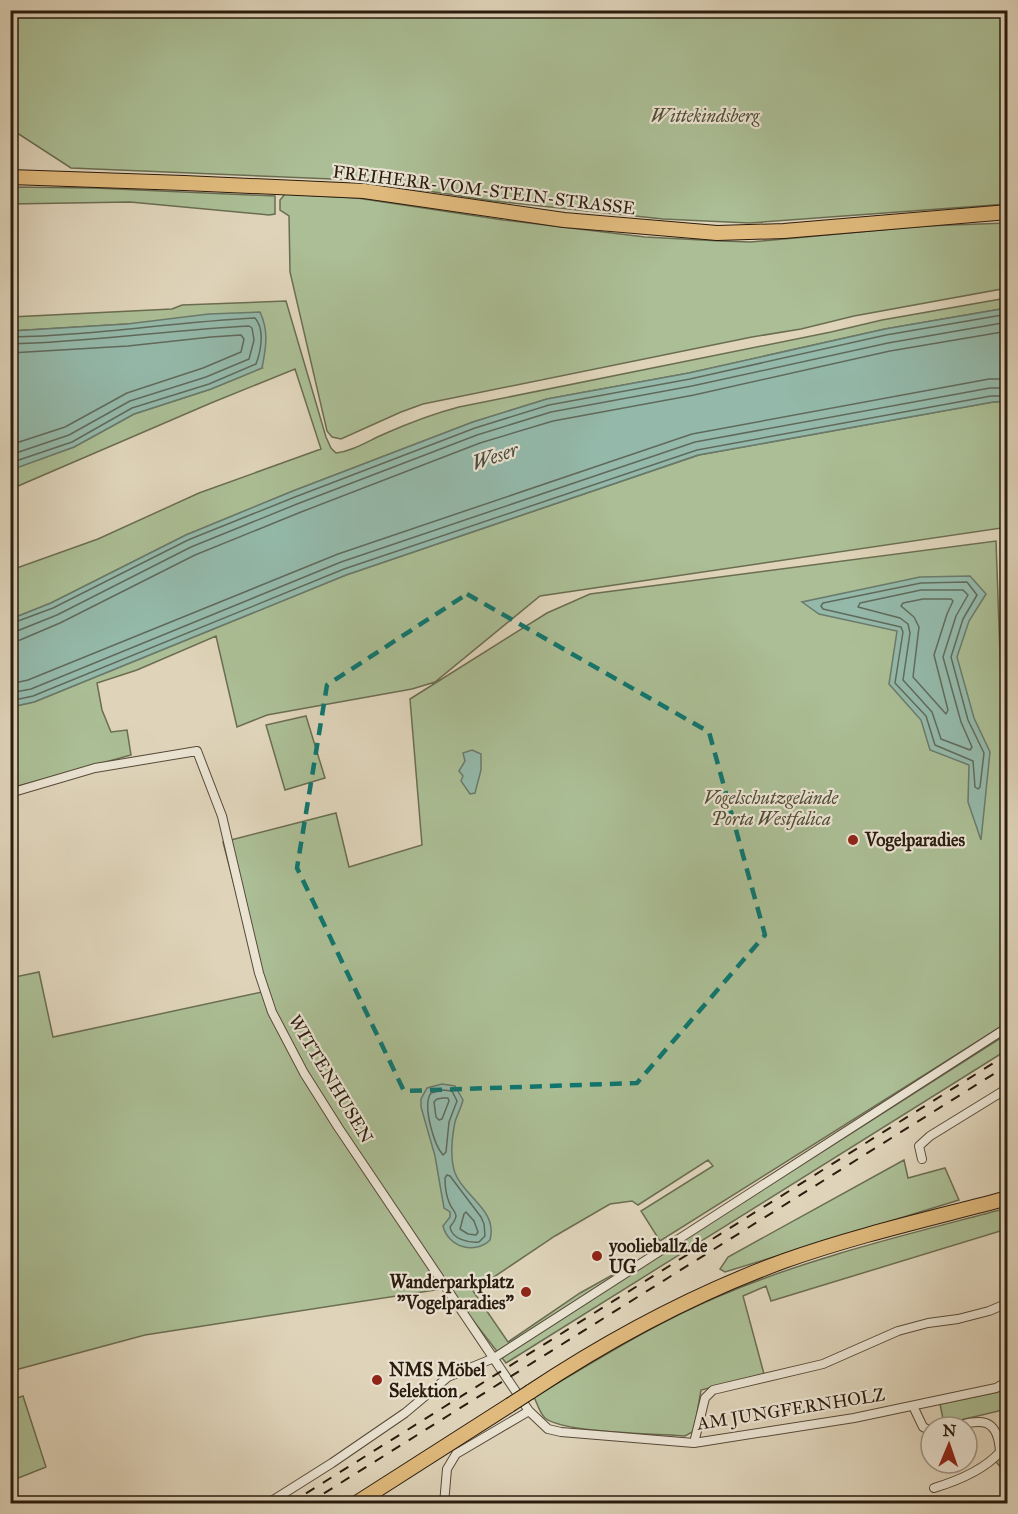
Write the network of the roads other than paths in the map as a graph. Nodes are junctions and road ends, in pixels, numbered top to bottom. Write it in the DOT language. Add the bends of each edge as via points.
graph roads {
  1 [pos="10,177"];
  2 [pos="1008,212"];
  3 [pos="1008,217"];
  4 [pos="953,218"];
  5 [pos="10,793"];
  6 [pos="1008,1027"];
  7 [pos="1008,1088"];
  8 [pos="922,1159"];
  9 [pos="1008,1198"];
  10 [pos="1008,1303"];
  11 [pos="494,1358"];
  12 [pos="1008,1382"];
  13 [pos="913,1406"];
  14 [pos="528,1411"];
  15 [pos="919,1419"];
  16 [pos="979,1421"];
  17 [pos="694,1443"];
  18 [pos="979,1468"];
  19 [pos="969,1475"];
  20 [pos="934,1488"];
  21 [pos="657,1502"];
  22 [pos="267,1503"];
  23 [pos="355,1503"];
  24 [pos="444,1503"];
  25 [pos="599,1503"];
  26 [pos="633,1503"];
  27 [pos="642,1503"];
  1 -- 4 [label="main road, FREIHERR-VOM-STEIN-STRASSE" via="342,190 564,220 717,233"];
  2 -- 4 [label="main road, FREIHERR-VOM-STEIN-STRASSE"];
  3 -- 4 [label="main road, FREIHERR-VOM-STEIN-STRASSE"];
  5 -- 11 [label="street, WITTENHUSEN" via="95,768 197,751 222,816 272,1012 338,1127"];
  6 -- 11 [label="street"];
  7 -- 8 [label="street" via="930,1136 919,1146"];
  9 -- 23 [label="main road, bridge" via="786,1260 723,1285 579,1359"];
  10 -- 17 [label="street" via="958,1319 898,1331 823,1364 713,1390 705,1398"];
  11 -- 14 [label="street, AM JUNGFERNHOLZ"];
  11 -- 22 [label="street" via="448,1377 405,1413"];
  12 -- 13 [label="street, AM JUNGFERNHOLZ"];
  13 -- 15 [label="street, AM JUNGFERNHOLZ"];
  13 -- 17 [label="street, AM JUNGFERNHOLZ"];
  14 -- 17 [label="street, AM JUNGFERNHOLZ" via="548,1429 561,1432"];
  14 -- 24 [label="street" via="456,1454 447,1468"];
  16 -- 18 [label="street" via="994,1427 1000,1452"];
  19 -- 20 [label="street"];
  21 -- 27 [label="street"];
  25 -- 26 [label="street"];
}
